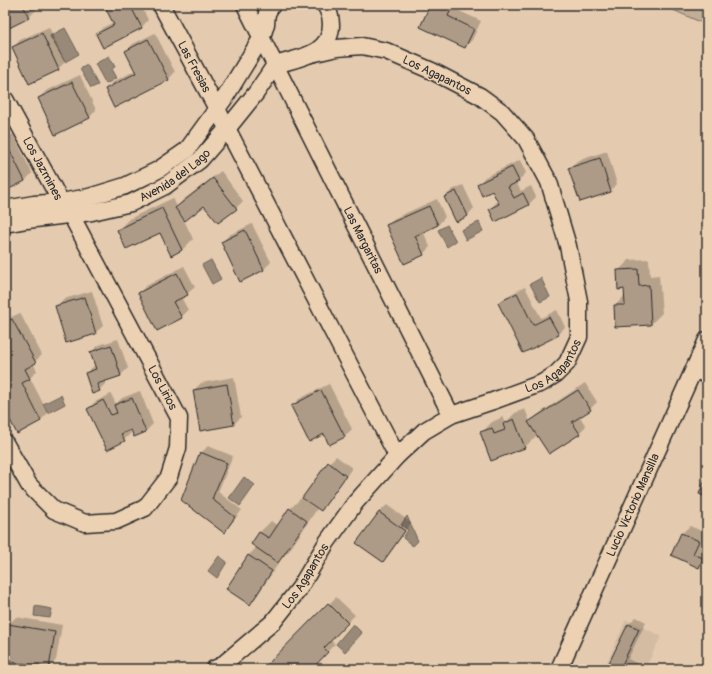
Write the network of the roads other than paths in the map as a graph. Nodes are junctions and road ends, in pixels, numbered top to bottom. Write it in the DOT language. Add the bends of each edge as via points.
graph roads {
  1 [pos="161,5"];
  2 [pos="245,5"];
  3 [pos="272,5"];
  4 [pos="325,5"];
  5 [pos="264,31"];
  6 [pos="307,56"];
  7 [pos="275,65"];
  8 [pos="5,99"];
  9 [pos="217,109"];
  10 [pos="227,129"];
  11 [pos="66,208"];
  12 [pos="5,209"];
  13 [pos="5,224"];
  14 [pos="707,340"];
  15 [pos="700,372"];
  16 [pos="451,415"];
  17 [pos="5,442"];
  18 [pos="397,456"];
  19 [pos="214,669"];
  20 [pos="558,669"];
  1 -- 9 [label="street, Las Fresias"];
  2 -- 5 [label="street"];
  3 -- 5 [label="street, Avenida del Lago" via="267,13"];
  4 -- 6 [label="street" via="331,19 331,30 320,48"];
  5 -- 6 [label="street" via="277,49 284,54"];
  5 -- 7 [label="street"];
  5 -- 9 [label="street, Avenida del Lago"];
  6 -- 7 [label="street"];
  6 -- 16 [label="street, Los Agapantos" via="337,48 362,46 386,51 432,71 480,96 502,112 526,139 549,182 568,246 579,301 579,337 567,363 542,383"];
  7 -- 10 [label="street, Avenida del Lago"];
  7 -- 16 [label="street, Las Margaritas"];
  8 -- 11 [label="street, Los Jazmines"];
  9 -- 10 [label="street, Las Fresias"];
  9 -- 11 [label="street, Avenida del Lago" via="187,150 158,170 125,186 89,197"];
  10 -- 11 [label="street, Avenida del Lago" via="200,160 165,186 131,203 92,212"];
  10 -- 18 [label="street"];
  11 -- 12 [label="street, Avenida del Lago" via="34,204"];
  11 -- 13 [label="street, Avenida del Lago"];
  11 -- 17 [label="street, Los Lirios" via="179,418 178,448 169,477 145,508 116,521 85,523 54,510 29,485"];
  14 -- 15 [label="street, Lucio Victorio Mansilla"];
  15 -- 20 [label="street, Lucio Victorio Mansilla"];
  16 -- 18 [label="street, Los Agapantos" via="424,431"];
  18 -- 19 [label="street, Los Agapantos" via="355,503 299,588 273,622 221,666"];
}
